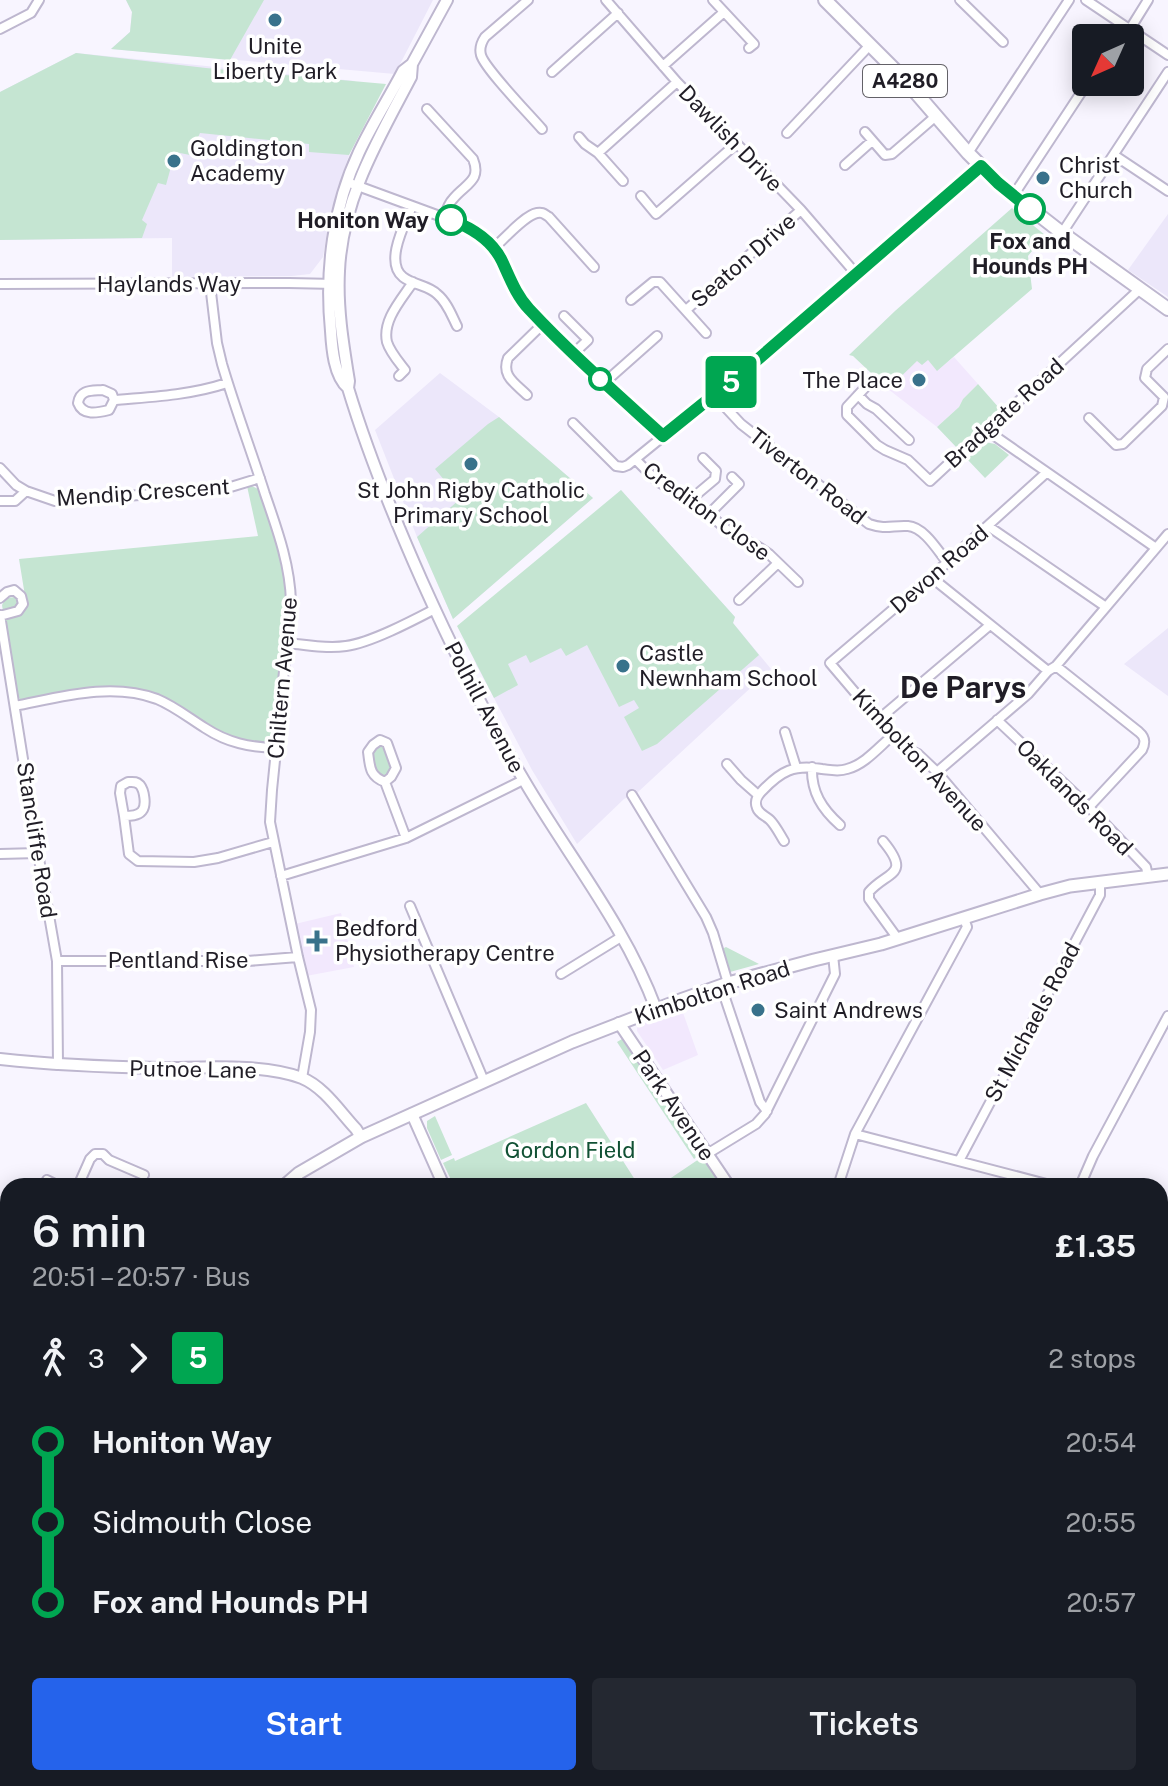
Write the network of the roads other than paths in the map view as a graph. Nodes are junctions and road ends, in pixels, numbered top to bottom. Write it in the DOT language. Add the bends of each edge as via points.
graph roads {
  1 [pos="39,0"];
  2 [pos="447,0"];
  3 [pos="528,0"];
  4 [pos="606,0"];
  5 [pos="713,0"];
  6 [pos="825,0"];
  7 [pos="960,0"];
  8 [pos="1069,0"];
  9 [pos="1086,0"];
  10 [pos="1148,0"];
  11 [pos="724,12"];
  12 [pos="618,13"];
  13 [pos="1121,24"];
  14 [pos="1130,24"];
  15 [pos="0,29"];
  16 [pos="1144,39"];
  17 [pos="1003,42"];
  18 [pos="870,45"];
  19 [pos="749,48"];
  20 [pos="1168,55"];
  21 [pos="663,66"];
  22 [pos="552,72"];
  23 [pos="1168,72"];
  24 [pos="677,82"];
  25 [pos="1079,96"];
  26 [pos="428,115"];
  27 [pos="936,116"];
  28 [pos="542,129"];
  29 [pos="865,132"];
  30 [pos="787,133"];
  31 [pos="579,137"];
  32 [pos="872,141"];
  33 [pos="736,144"];
  34 [pos="598,153"];
  35 [pos="968,153"];
  36 [pos="1114,155"];
  37 [pos="845,165"];
  38 [pos="981,166"];
  39 [pos="623,181"];
  40 [pos="352,184"];
  41 [pos="1168,191"];
  42 [pos="641,196"];
  43 [pos="1013,196"];
  44 [pos="412,206"];
  45 [pos="801,210"];
  46 [pos="444,218"];
  47 [pos="1062,233"];
  48 [pos="494,248"];
  49 [pos="594,267"];
  50 [pos="857,275"];
  51 [pos="413,282"];
  52 [pos="0,284"];
  53 [pos="210,284"];
  54 [pos="333,284"];
  55 [pos="1140,289"];
  56 [pos="631,300"];
  57 [pos="1168,309"];
  58 [pos="686,310"];
  59 [pos="564,316"];
  60 [pos="544,323"];
  61 [pos="457,326"];
  62 [pos="706,333"];
  63 [pos="657,336"];
  64 [pos="1168,349"];
  65 [pos="574,353"];
  66 [pos="399,376"];
  67 [pos="873,379"];
  68 [pos="227,383"];
  69 [pos="604,383"];
  70 [pos="527,395"];
  71 [pos="714,395"];
  72 [pos="858,395"];
  73 [pos="114,400"];
  74 [pos="1089,418"];
  75 [pos="575,429"];
  76 [pos="1100,430"];
  77 [pos="989,432"];
  78 [pos="663,436"];
  79 [pos="1092,439"];
  80 [pos="909,440"];
  81 [pos="703,458"];
  82 [pos="636,460"];
  83 [pos="0,468"];
  84 [pos="1046,473"];
  85 [pos="732,477"];
  86 [pos="260,478"];
  87 [pos="26,491"];
  88 [pos="690,500"];
  89 [pos="0,501"];
  90 [pos="709,514"];
  91 [pos="988,526"];
  92 [pos="1168,534"];
  93 [pos="1156,548"];
  94 [pos="947,562"];
  95 [pos="778,563"];
  96 [pos="931,577"];
  97 [pos="798,582"];
  98 [pos="0,598"];
  99 [pos="739,600"];
  100 [pos="1106,607"];
  101 [pos="435,609"];
  102 [pos="0,615"];
  103 [pos="990,625"];
  104 [pos="288,643"];
  105 [pos="830,663"];
  106 [pos="1056,666"];
  107 [pos="1048,671"];
  108 [pos="11,676"];
  109 [pos="0,678"];
  110 [pos="15,706"];
  111 [pos="879,719"];
  112 [pos="997,720"];
  113 [pos="785,732"];
  114 [pos="892,736"];
  115 [pos="276,748"];
  116 [pos="727,764"];
  117 [pos="796,767"];
  118 [pos="812,767"];
  119 [pos="937,772"];
  120 [pos="523,780"];
  121 [pos="385,782"];
  122 [pos="632,795"];
  123 [pos="758,795"];
  124 [pos="1089,807"];
  125 [pos="124,816"];
  126 [pos="840,825"];
  127 [pos="406,838"];
  128 [pos="784,841"];
  129 [pos="883,841"];
  130 [pos="273,842"];
  131 [pos="38,853"];
  132 [pos="0,854"];
  133 [pos="1168,874"];
  134 [pos="281,876"];
  135 [pos="1148,876"];
  136 [pos="1100,882"];
  137 [pos="1040,894"];
  138 [pos="410,906"];
  139 [pos="964,918"];
  140 [pos="621,937"];
  141 [pos="898,939"];
  142 [pos="833,955"];
  143 [pos="298,957"];
  144 [pos="57,961"];
  145 [pos="561,974"];
  146 [pos="724,985"];
  147 [pos="656,1009"];
  148 [pos="1168,1016"];
  149 [pos="619,1023"];
  150 [pos="0,1059"];
  151 [pos="58,1065"];
  152 [pos="302,1078"];
  153 [pos="484,1081"];
  154 [pos="767,1111"];
  155 [pos="412,1114"];
  156 [pos="855,1134"];
  157 [pos="361,1137"];
  158 [pos="707,1154"];
  159 [pos="959,1161"];
  160 [pos="144,1175"];
  161 [pos="82,1178"];
  162 [pos="293,1178"];
  163 [pos="440,1178"];
  164 [pos="724,1178"];
  165 [pos="841,1178"];
  166 [pos="1024,1178"];
  167 [pos="1083,1178"];
  1 -- 15 [label="street" via="31,13"];
  2 -- 40 [label="street, Polhill Avenue" via="358,153"];
  3 -- 28 [label="street" via="485,37 481,54"];
  4 -- 12 [label="street, Dawlish Drive"];
  5 -- 11 [label="street"];
  6 -- 18 [label="main road, A4280"];
  7 -- 17 [label="street"];
  8 -- 35 [label="street"];
  9 -- 13 [label="street"];
  10 -- 14 [label="street"];
  11 -- 19 [label="street" via="754,44"];
  11 -- 21 [label="street"];
  12 -- 21 [label="street, Dawlish Drive"];
  12 -- 22 [label="street"];
  16 -- 20 [label="street"];
  18 -- 27 [label="main road, A4280"];
  18 -- 30 [label="street"];
  21 -- 24 [label="street, Dawlish Drive"];
  23 -- 36 [label="street"];
  24 -- 33 [label="street, Dawlish Drive"];
  24 -- 34 [label="street"];
  25 -- 43 [label="street"];
  26 -- 46 [label="street" via="477,168"];
  27 -- 32 [label="street" via="892,154 885,155"];
  27 -- 35 [label="main road, A4280"];
  29 -- 32 [label="street"];
  31 -- 34 [label="street"];
  32 -- 37 [label="street"];
  33 -- 42 [label="street" via="656,214"];
  33 -- 45 [label="street, Dawlish Drive"];
  34 -- 39 [label="street"];
  35 -- 38 [label="main road, A4280"];
  36 -- 41 [label="street"];
  36 -- 47 [label="street"];
  38 -- 43 [label="main road, A4280"];
  38 -- 50 [label="street"];
  40 -- 44 [label="street"];
  40 -- 54 [label="street, Polhill Avenue" via="334,232"];
  43 -- 47 [label="main road, A4280"];
  44 -- 46 [label="street"];
  44 -- 51 [label="street" via="394,254 399,273"];
  45 -- 50 [label="street, Dawlish Drive"];
  45 -- 58 [label="street, Seaton Drive"];
  46 -- 48 [label="street" via="484,237"];
  47 -- 55 [label="main road, A4280"];
  48 -- 49 [label="street" via="527,218 543,213"];
  48 -- 60 [label="street" via="521,300"];
  50 -- 71 [label="street"];
  51 -- 61 [label="street" via="443,299"];
  51 -- 66 [label="street" via="386,331 392,354 405,370"];
  52 -- 53 [label="street, Haylands Way"];
  53 -- 54 [label="street, Haylands Way"];
  53 -- 68 [label="street, Chiltern Avenue"];
  54 -- 101 [label="street, Polhill Avenue" via="348,388 372,461"];
  55 -- 57 [label="main road, A4280"];
  55 -- 77 [label="street, Bradgate Road"];
  56 -- 58 [label="street, Seaton Drive" via="660,282"];
  58 -- 62 [label="street, Seaton Drive"];
  59 -- 65 [label="street" via="588,340"];
  60 -- 65 [label="street"];
  60 -- 70 [label="street" via="506,364 507,374"];
  63 -- 69 [label="street"];
  64 -- 76 [label="street" via="1147,369 1145,378 1164,397 1162,406 1123,444 1116,445"];
  65 -- 69 [label="street"];
  67 -- 72 [label="street"];
  68 -- 73 [label="street"];
  68 -- 86 [label="street, Chiltern Avenue"];
  69 -- 78 [label="street"];
  71 -- 78 [label="street"];
  71 -- 94 [label="street, Tiverton Road" via="741,424 869,524 915,528"];
  72 -- 77 [label="street, Bradgate Road" via="847,415 877,445 908,460 930,481"];
  72 -- 80 [label="street, Bradgate Road"];
  74 -- 76 [label="street"];
  75 -- 82 [label="street" via="616,466"];
  76 -- 79 [label="street"];
  77 -- 84 [label="street"];
  78 -- 82 [label="street"];
  81 -- 88 [label="street" via="716,471 715,479"];
  82 -- 88 [label="street, Crediton Close" via="657,481"];
  83 -- 87 [label="street, Mendip Crescent"];
  84 -- 91 [label="street, Devon Road"];
  84 -- 93 [label="street"];
  85 -- 90 [label="street" via="739,484"];
  86 -- 87 [label="street, Mendip Crescent" via="224,489 69,501"];
  86 -- 104 [label="street, Chiltern Avenue" via="288,566"];
  87 -- 89 [label="street, Mendip Crescent" via="15,501"];
  88 -- 90 [label="street, Crediton Close"];
  90 -- 95 [label="street, Crediton Close"];
  91 -- 94 [label="street, Devon Road"];
  91 -- 100 [label="street"];
  92 -- 93 [label="street"];
  93 -- 100 [label="street"];
  94 -- 96 [label="street, Devon Road"];
  95 -- 97 [label="street, Crediton Close"];
  95 -- 99 [label="street, Crediton Close"];
  96 -- 103 [label="street"];
  96 -- 105 [label="street, Devon Road"];
  98 -- 102 [label="street, Stancliffe Road" via="14,590 23,604 18,611"];
  100 -- 106 [label="street"];
  101 -- 104 [label="street" via="360,643"];
  101 -- 120 [label="street, Polhill Avenue"];
  102 -- 108 [label="street, Stancliffe Road"];
  103 -- 107 [label="street"];
  103 -- 111 [label="street"];
  104 -- 115 [label="street, Chiltern Avenue"];
  105 -- 111 [label="street, Kimbolton Avenue"];
  106 -- 107 [label="street"];
  106 -- 124 [label="street" via="1145,741"];
  107 -- 112 [label="street"];
  108 -- 109 [label="street"];
  108 -- 110 [label="street, Stancliffe Road"];
  110 -- 115 [label="street" via="118,690 159,700 230,741"];
  110 -- 131 [label="street, Stancliffe Road"];
  111 -- 114 [label="street, Kimbolton Avenue"];
  112 -- 119 [label="street"];
  112 -- 124 [label="street, Oaklands Road"];
  113 -- 117 [label="street"];
  114 -- 118 [label="street" via="847,770"];
  114 -- 119 [label="street, Kimbolton Avenue"];
  115 -- 130 [label="street, Chiltern Avenue" via="270,808"];
  116 -- 123 [label="street"];
  117 -- 118 [label="street"];
  117 -- 123 [label="street"];
  118 -- 126 [label="street" via="815,793"];
  119 -- 137 [label="street, Kimbolton Avenue"];
  120 -- 127 [label="street"];
  120 -- 140 [label="street, Polhill Avenue"];
  121 -- 121 [label="street" via="371,773 368,752 380,740 387,743 396,768"];
  121 -- 127 [label="street"];
  122 -- 146 [label="street" via="706,917"];
  123 -- 128 [label="street" via="756,806"];
  124 -- 135 [label="street, Oaklands Road" via="1146,867"];
  125 -- 130 [label="street" via="129,854 138,861 194,862"];
  127 -- 134 [label="street"];
  129 -- 141 [label="street" via="896,860 895,869 873,887 869,899"];
  130 -- 134 [label="street, Chiltern Avenue"];
  131 -- 132 [label="street"];
  131 -- 144 [label="street, Stancliffe Road"];
  133 -- 135 [label="main road, Kimbolton Road"];
  134 -- 143 [label="street, Chiltern Avenue"];
  135 -- 136 [label="main road, Kimbolton Road"];
  136 -- 137 [label="main road, Kimbolton Road"];
  136 -- 159 [label="street, St Michaels Road" via="1100,895"];
  137 -- 139 [label="main road, Kimbolton Road"];
  138 -- 153 [label="street"];
  139 -- 141 [label="main road, Kimbolton Road"];
  139 -- 156 [label="street" via="967,927"];
  140 -- 145 [label="street"];
  140 -- 147 [label="street, Polhill Avenue"];
  141 -- 142 [label="main road, Kimbolton Road"];
  142 -- 146 [label="main road, Kimbolton Road"];
  142 -- 154 [label="street" via="835,974"];
  143 -- 144 [label="street, Pentland Rise"];
  143 -- 152 [label="street, Chiltern Avenue" via="311,1010"];
  144 -- 151 [label="street, Stancliffe Road"];
  146 -- 147 [label="main road, Kimbolton Road"];
  146 -- 154 [label="street"];
  147 -- 149 [label="main road, Kimbolton Road"];
  148 -- 167 [label="street"];
  149 -- 153 [label="main road, Kimbolton Road"];
  149 -- 158 [label="street, Park Avenue"];
  150 -- 151 [label="street, Putnoe Lane"];
  151 -- 152 [label="street, Putnoe Lane" via="234,1068"];
  152 -- 157 [label="street, Putnoe Lane"];
  153 -- 155 [label="main road, Kimbolton Road"];
  154 -- 158 [label="street" via="756,1124"];
  155 -- 157 [label="main road, Kimbolton Road"];
  155 -- 163 [label="street"];
  156 -- 159 [label="street"];
  156 -- 165 [label="street"];
  157 -- 162 [label="main road, Kimbolton Road"];
  158 -- 164 [label="street, Park Avenue"];
  159 -- 166 [label="street"];
  160 -- 161 [label="street" via="95,1154"];
}
